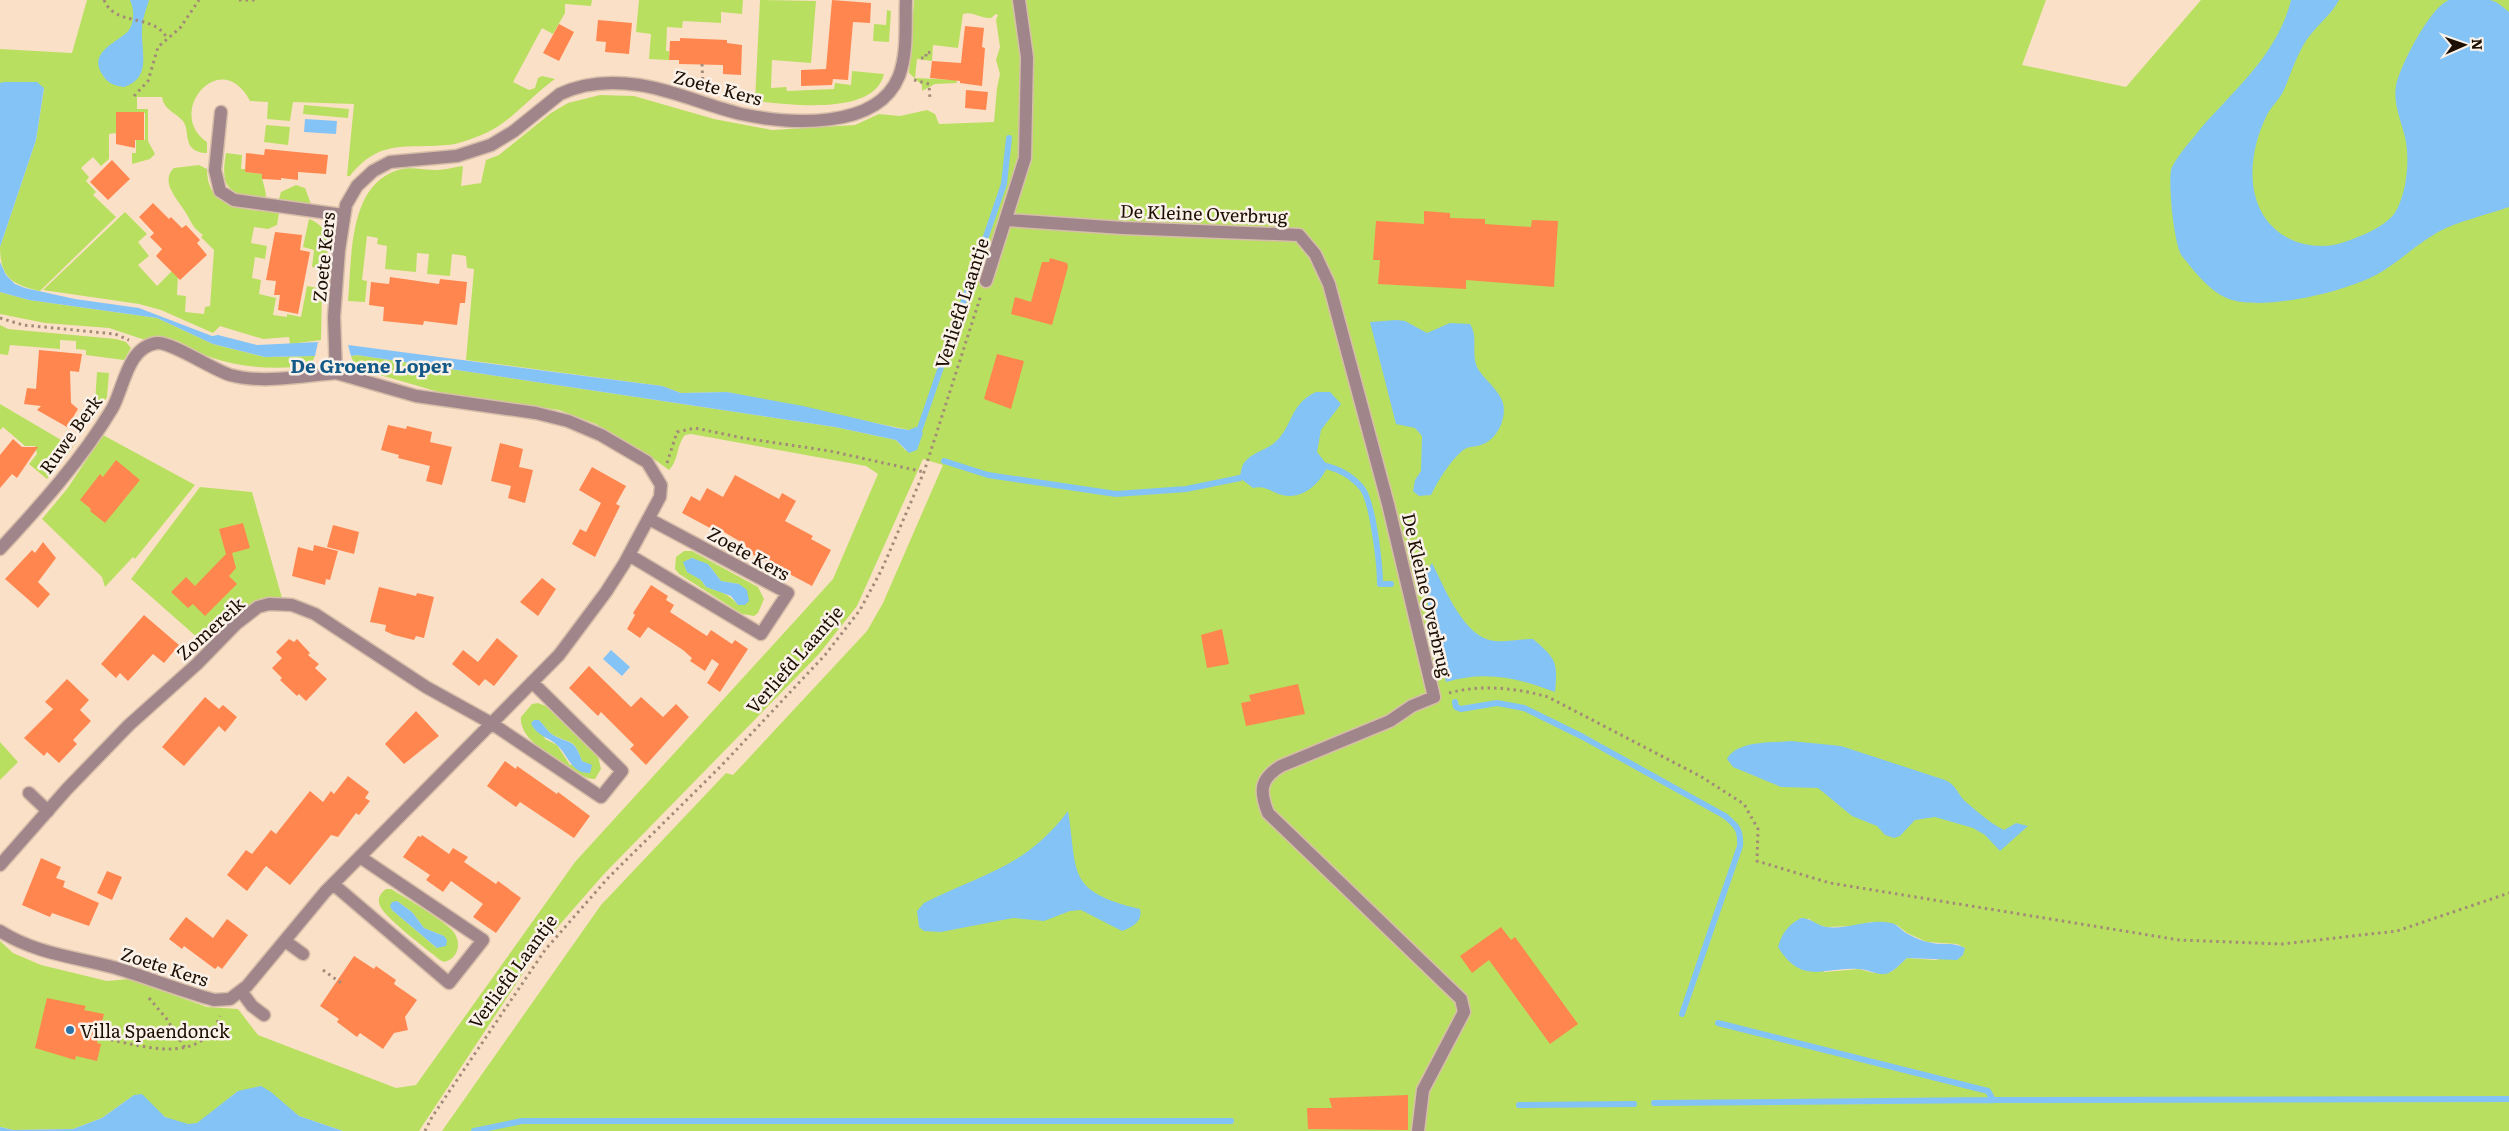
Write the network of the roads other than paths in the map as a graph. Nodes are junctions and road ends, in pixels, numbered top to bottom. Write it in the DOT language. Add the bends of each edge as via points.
graph roads {
  1 [pos="906,0"];
  2 [pos="1019,0"];
  3 [pos="221,112"];
  4 [pos="343,215"];
  5 [pos="1007,220"];
  6 [pos="986,280"];
  7 [pos="336,373"];
  8 [pos="649,519"];
  9 [pos="0,549"];
  10 [pos="629,555"];
  11 [pos="532,682"];
  12 [pos="491,722"];
  13 [pos="29,793"];
  14 [pos="48,811"];
  15 [pos="360,857"];
  16 [pos="0,865"];
  17 [pos="333,884"];
  18 [pos="0,931"];
  19 [pos="286,941"];
  20 [pos="303,954"];
  21 [pos="241,991"];
  22 [pos="264,1015"];
  23 [pos="1418,1131"];
  1 -- 4 [label="street, Zoete Kers" via="904,50 898,76 883,98 867,110 825,119 767,117 743,114 647,86 605,82 590,85 560,94 508,135 481,149 450,157 401,160 382,165 357,186"];
  2 -- 5 [label="street, Verliefd Laantje" via="1027,57 1025,158"];
  3 -- 4 [label="street" via="216,170 220,191 234,200"];
  4 -- 7 [label="street, Zoete Kers" via="335,284"];
  5 -- 6 [label="street, Verliefd Laantje"];
  5 -- 23 [label="street, De Kleine Overbrug" via="1299,235 1315,254 1329,284 1388,504 1434,697 1412,706 1390,721 1281,766 1269,773 1261,797 1268,813 1461,999 1464,1012 1423,1090"];
  7 -- 8 [label="street, Zoete Kers" via="416,396 536,413 568,421 647,462 661,485 660,497"];
  7 -- 9 [label="street, Ruwe Berk" via="278,378 241,377 204,364 164,344 144,349 132,361 112,409 88,444"];
  8 -- 10 [label="street, Zoete Kers"];
  8 -- 10 [label="street, Zoete Kers" via="788,593 761,634"];
  10 -- 11 [label="street, Zoete Kers" via="583,626"];
  11 -- 12 [label="street, Zoete Kers"];
  11 -- 12 [label="street" via="622,771 601,797"];
  12 -- 14 [label="street, Zomereik" via="426,687 315,614 292,605 269,604 258,607 236,624 129,726"];
  12 -- 15 [label="street, Zoete Kers"];
  13 -- 14 [label="street"];
  14 -- 16 [label="street, Zomereik"];
  15 -- 17 [label="street, Zoete Kers"];
  15 -- 17 [label="street" via="483,940 449,983"];
  17 -- 19 [label="street, Zoete Kers"];
  18 -- 21 [label="street, Zoete Kers" via="37,949 114,968 214,1000 230,999"];
  19 -- 20 [label="street"];
  19 -- 21 [label="street, Zoete Kers"];
  21 -- 22 [label="street"];
}
